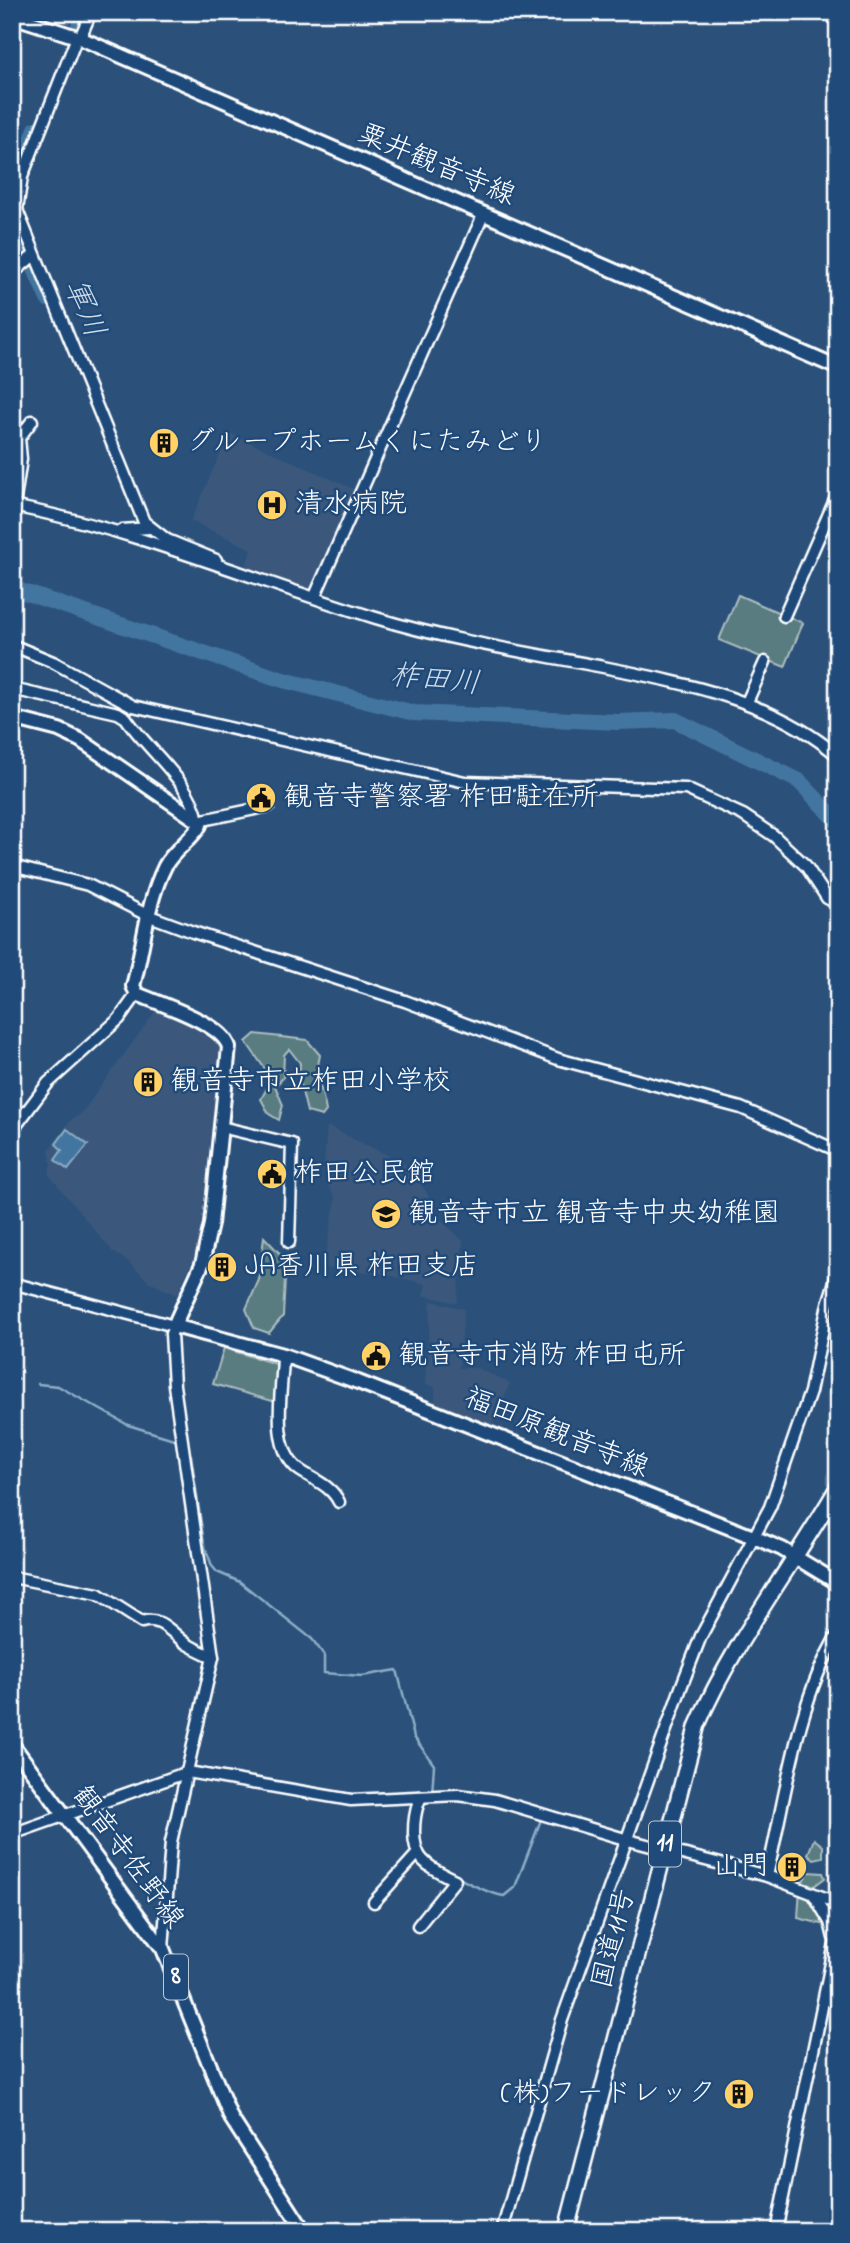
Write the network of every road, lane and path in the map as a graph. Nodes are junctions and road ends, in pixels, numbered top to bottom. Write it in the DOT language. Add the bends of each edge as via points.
graph roads {
  1 [pos="91,12"];
  2 [pos="12,16"];
  3 [pos="79,38"];
  4 [pos="484,213"];
  5 [pos="34,256"];
  6 [pos="12,274"];
  7 [pos="838,368"];
  8 [pos="32,421"];
  9 [pos="838,493"];
  10 [pos="13,506"];
  11 [pos="149,528"];
  12 [pos="110,531"];
  13 [pos="230,570"];
  14 [pos="315,596"];
  15 [pos="784,616"];
  16 [pos="12,645"];
  17 [pos="765,662"];
  18 [pos="12,689"];
  19 [pos="747,702"];
  20 [pos="133,706"];
  21 [pos="12,718"];
  22 [pos="126,718"];
  23 [pos="838,756"];
  24 [pos="269,807"];
  25 [pos="198,821"];
  26 [pos="12,866"];
  27 [pos="838,904"];
  28 [pos="147,915"];
  29 [pos="137,995"];
  30 [pos="221,1127"];
  31 [pos="12,1131"];
  32 [pos="838,1151"];
  33 [pos="289,1242"];
  34 [pos="838,1272"];
  35 [pos="12,1283"];
  36 [pos="174,1326"];
  37 [pos="283,1356"];
  38 [pos="838,1487"];
  39 [pos="339,1502"];
  40 [pos="757,1538"];
  41 [pos="797,1558"];
  42 [pos="12,1577"];
  43 [pos="838,1583"];
  44 [pos="838,1634"];
  45 [pos="213,1657"];
  46 [pos="12,1744"];
  47 [pos="188,1772"];
  48 [pos="421,1797"];
  49 [pos="65,1814"];
  50 [pos="12,1834"];
  51 [pos="628,1840"];
  52 [pos="664,1849"];
  53 [pos="418,1853"];
  54 [pos="767,1876"];
  55 [pos="814,1895"];
  56 [pos="374,1902"];
  57 [pos="838,1903"];
  58 [pos="418,1926"];
  59 [pos="838,1929"];
  60 [pos="835,1944"];
  61 [pos="163,1948"];
  62 [pos="304,2231"];
  63 [pos="502,2231"];
  64 [pos="566,2231"];
  65 [pos="776,2231"];
  1 -- 3 [label="street"];
  2 -- 3 [label="main road, 粟井観音寺線"];
  3 -- 4 [label="main road, 粟井観音寺線"];
  3 -- 5 [label="street" via="17,199"];
  4 -- 7 [label="main road, 粟井観音寺線"];
  4 -- 14 [label="street"];
  5 -- 6 [label="street"];
  5 -- 11 [label="street"];
  8 -- 10 [label="street" via="19,438 21,459"];
  9 -- 15 [label="street"];
  10 -- 12 [label="street"];
  11 -- 12 [label="street"];
  11 -- 13 [label="street"];
  12 -- 13 [label="street"];
  13 -- 14 [label="street"];
  14 -- 19 [label="street" via="436,634 688,685"];
  16 -- 20 [label="street" via="62,666"];
  17 -- 19 [label="street"];
  18 -- 22 [label="street"];
  19 -- 23 [label="street"];
  20 -- 22 [label="street"];
  20 -- 27 [label="street" via="466,782 686,789 743,814 766,830 806,866 827,898"];
  21 -- 25 [label="main road" via="80,740"];
  22 -- 25 [label="street" via="187,793"];
  24 -- 25 [label="street"];
  25 -- 28 [label="main road" via="198,829 164,867"];
  26 -- 28 [label="street" via="88,885"];
  28 -- 29 [label="main road" via="134,986"];
  28 -- 32 [label="street" via="405,1001 558,1059 741,1108"];
  29 -- 30 [label="main road" via="207,1025 227,1040 230,1056"];
  29 -- 31 [label="street" via="119,1019 48,1083"];
  30 -- 33 [label="street" via="292,1144"];
  30 -- 36 [label="main road" via="202,1264"];
  34 -- 40 [label="street" via="810,1392"];
  35 -- 36 [label="street"];
  36 -- 37 [label="main road, 福田原観音寺線"];
  36 -- 45 [label="street" via="174,1385"];
  37 -- 39 [label="street" via="279,1419 288,1458"];
  37 -- 40 [label="main road, 福田原観音寺線"];
  38 -- 41 [label="highway, 国道11号 / 11"];
  40 -- 41 [label="main road, 福田原観音寺線"];
  40 -- 51 [label="street" via="701,1636"];
  41 -- 43 [label="main road, 福田原観音寺線"];
  41 -- 52 [label="highway, 国道11号 / 11" via="712,1691 690,1746"];
  42 -- 45 [label="street" via="98,1594 142,1622 161,1623"];
  44 -- 54 [label="street" via="823,1657 805,1716"];
  45 -- 47 [label="street"];
  46 -- 49 [label="main road, 観音寺佐野線 / 8"];
  47 -- 48 [label="street" via="351,1800"];
  47 -- 49 [label="street"];
  47 -- 61 [label="street" via="171,1842"];
  48 -- 51 [label="street" via="457,1794 495,1800"];
  48 -- 53 [label="street" via="414,1812"];
  49 -- 50 [label="street"];
  49 -- 61 [label="main road, 観音寺佐野線 / 8"];
  51 -- 52 [label="street"];
  51 -- 63 [label="street" via="591,1934 542,2085"];
  52 -- 54 [label="street"];
  52 -- 64 [label="highway, 国道11号 / 11"];
  53 -- 56 [label="street"];
  53 -- 58 [label="street" via="455,1880"];
  54 -- 55 [label="street"];
  55 -- 57 [label="street"];
  55 -- 60 [label="street" via="830,1922"];
  59 -- 60 [label="street"];
  60 -- 65 [label="street"];
  61 -- 62 [label="main road, 観音寺佐野線 / 8" via="231,2118"];
}
